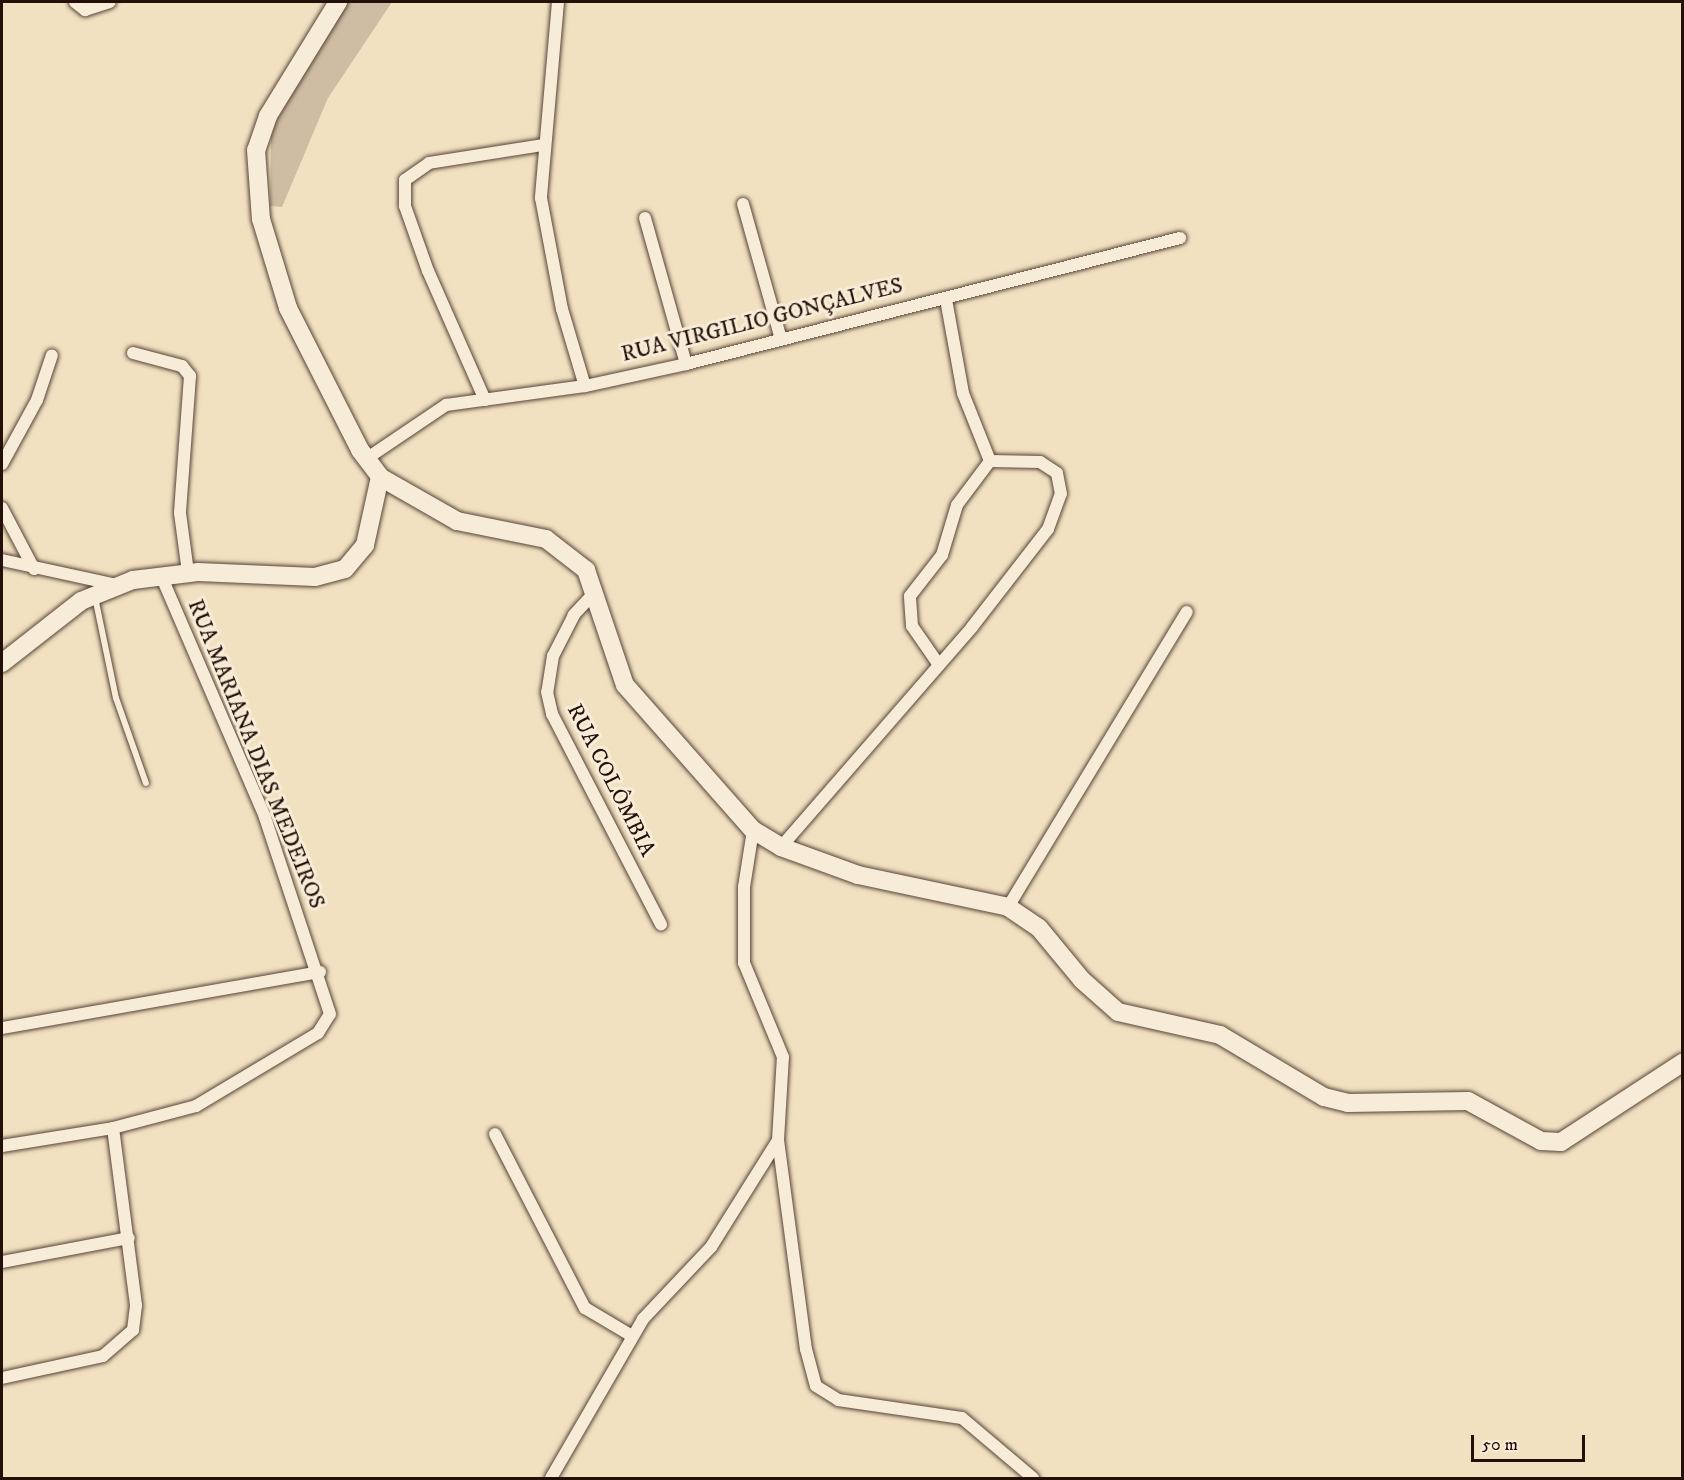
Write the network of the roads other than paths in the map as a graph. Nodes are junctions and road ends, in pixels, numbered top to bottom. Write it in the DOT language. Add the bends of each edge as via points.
graph roads {
  1 [pos="75,2"];
  2 [pos="110,2"];
  3 [pos="338,2"];
  4 [pos="558,2"];
  5 [pos="543,145"];
  6 [pos="743,204"];
  7 [pos="645,218"];
  8 [pos="1180,237"];
  9 [pos="946,299"];
  10 [pos="781,339"];
  11 [pos="133,353"];
  12 [pos="52,355"];
  13 [pos="686,364"];
  14 [pos="585,386"];
  15 [pos="484,400"];
  16 [pos="366,459"];
  17 [pos="990,461"];
  18 [pos="2,464"];
  19 [pos="380,477"];
  20 [pos="2,508"];
  21 [pos="2,560"];
  22 [pos="34,569"];
  23 [pos="188,572"];
  24 [pos="161,575"];
  25 [pos="117,585"];
  26 [pos="596,591"];
  27 [pos="94,593"];
  28 [pos="1187,612"];
  29 [pos="2,663"];
  30 [pos="939,665"];
  31 [pos="146,783"];
  32 [pos="753,830"];
  33 [pos="780,847"];
  34 [pos="1008,907"];
  35 [pos="661,924"];
  36 [pos="320,972"];
  37 [pos="2,1028"];
  38 [pos="1683,1063"];
  39 [pos="113,1128"];
  40 [pos="495,1134"];
  41 [pos="778,1140"];
  42 [pos="2,1146"];
  43 [pos="129,1238"];
  44 [pos="2,1262"];
  45 [pos="632,1336"];
  46 [pos="2,1378"];
  47 [pos="551,1479"];
  48 [pos="1034,1479"];
  1 -- 2 [label="street" via="85,10"];
  3 -- 16 [label="street" via="268,116 256,150 256,174 275,274"];
  4 -- 5 [label="street"];
  5 -- 14 [label="street" via="541,198"];
  5 -- 15 [label="street" via="429,163 405,180 405,206 428,271"];
  6 -- 10 [label="street"];
  7 -- 13 [label="street"];
  8 -- 9 [label="street, RUA VIRGILIO GONÇALVES"];
  9 -- 10 [label="street, RUA VIRGILIO GONÇALVES" via="916,302"];
  9 -- 17 [label="street" via="963,393"];
  10 -- 13 [label="street, RUA VIRGILIO GONÇALVES"];
  11 -- 23 [label="street" via="182,366 190,376 180,513"];
  12 -- 18 [label="street" via="37,400"];
  13 -- 14 [label="street, RUA VIRGILIO GONÇALVES"];
  14 -- 15 [label="street, RUA VIRGILIO GONÇALVES"];
  15 -- 16 [label="street, RUA VIRGILIO GONÇALVES" via="433,411"];
  16 -- 19 [label="street"];
  17 -- 30 [label="street" via="957,505 942,555 910,596 912,626"];
  17 -- 30 [label="street" via="1047,465 1059,477 1061,494 1037,546"];
  19 -- 23 [label="street" via="365,545 345,569 315,577"];
  19 -- 26 [label="street" via="457,521 546,539 577,560"];
  20 -- 22 [label="street"];
  21 -- 22 [label="street"];
  22 -- 25 [label="street"];
  23 -- 24 [label="street"];
  24 -- 25 [label="street"];
  24 -- 36 [label="street, RUA MARIANA DIAS MEDEIROS" via="265,817"];
  25 -- 27 [label="street"];
  26 -- 32 [label="street" via="625,685"];
  26 -- 35 [label="street, RUA COLÔMBIA" via="574,615 553,656 547,692 552,714"];
  27 -- 29 [label="street"];
  27 -- 31 [label="lane" via="116,698"];
  28 -- 34 [label="street"];
  30 -- 33 [label="street"];
  32 -- 33 [label="street"];
  32 -- 41 [label="street" via="744,887 744,963 783,1057"];
  33 -- 34 [label="street" via="858,875"];
  34 -- 38 [label="street" via="1039,928 1082,980 1118,1012 1220,1035 1324,1097 1348,1103 1468,1101 1541,1141 1561,1142"];
  36 -- 37 [label="street"];
  36 -- 39 [label="street, RUA MARIANA DIAS MEDEIROS" via="330,1014 318,1033 196,1106"];
  39 -- 42 [label="street, RUA MARIANA DIAS MEDEIROS"];
  39 -- 43 [label="street"];
  40 -- 45 [label="street" via="580,1300 594,1317"];
  41 -- 45 [label="street" via="711,1247"];
  41 -- 48 [label="street" via="806,1348 816,1386 838,1400 957,1416"];
  43 -- 44 [label="street"];
  43 -- 46 [label="street" via="136,1320 126,1340 91,1360"];
  45 -- 47 [label="street"];
}
